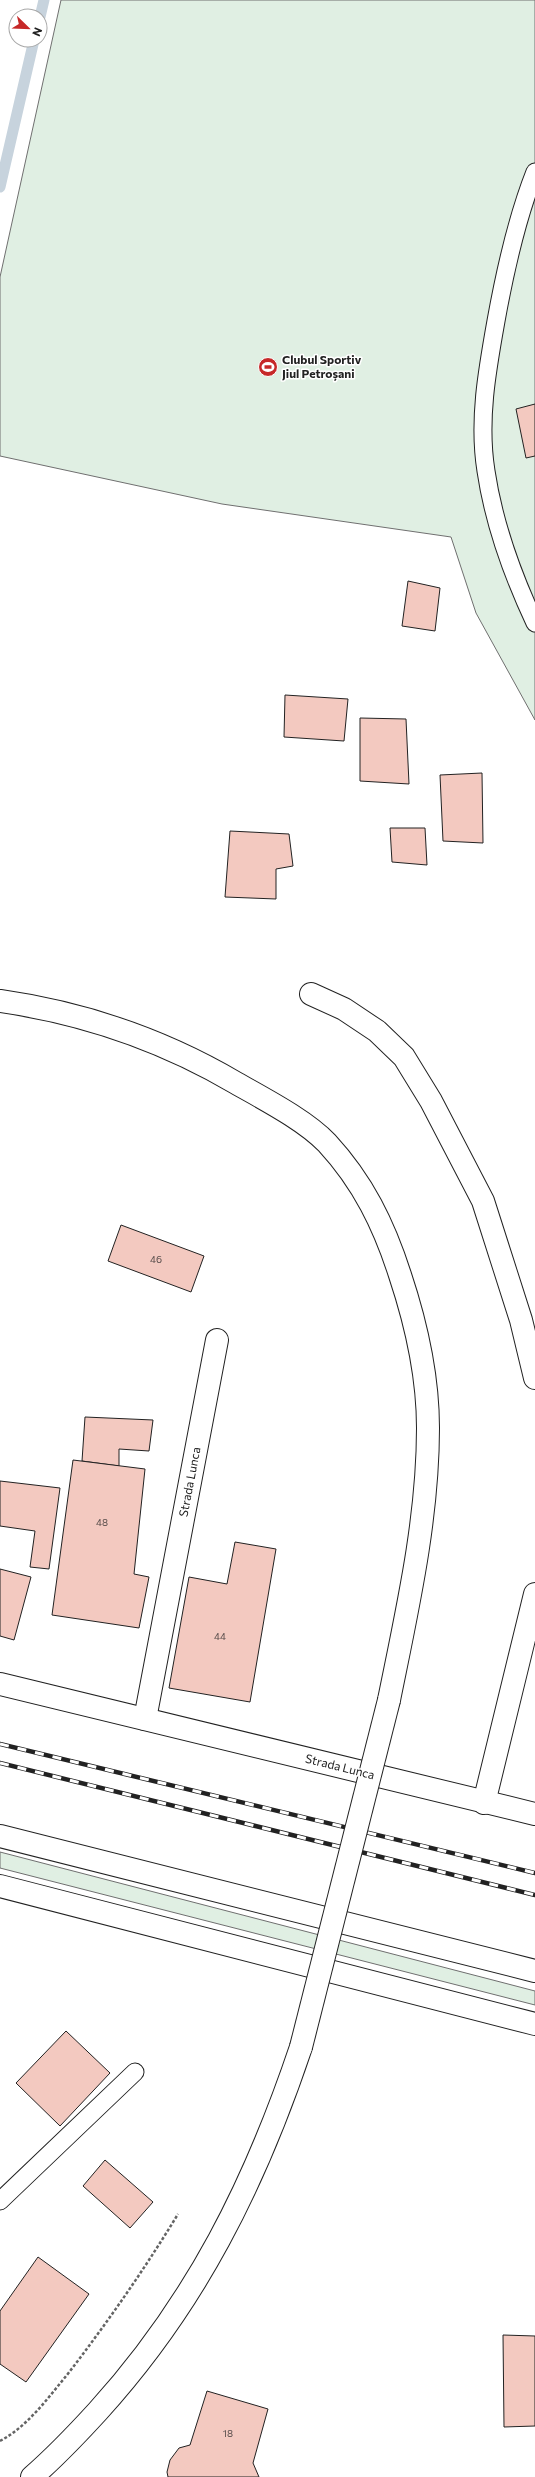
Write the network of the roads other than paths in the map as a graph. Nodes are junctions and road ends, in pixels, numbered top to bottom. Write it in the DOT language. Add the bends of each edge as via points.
graph roads {
  1 [pos="535,172"];
  2 [pos="535,623"];
  3 [pos="311,994"];
  4 [pos="0,1002"];
  5 [pos="217,1340"];
  6 [pos="535,1378"];
  7 [pos="535,1594"];
  8 [pos="0,1684"];
  9 [pos="145,1719"];
  10 [pos="484,1803"];
  11 [pos="535,1814"];
  12 [pos="0,1836"];
  13 [pos="0,1886"];
  14 [pos="535,1971"];
  15 [pos="535,2024"];
  16 [pos="135,2072"];
  17 [pos="0,2201"];
  18 [pos="32,2477"];
  1 -- 2 [label="lane" via="505,270 483,408 486,470 496,527 518,587"];
  3 -- 6 [label="main road" via="344,1009 377,1031 404,1057 431,1102 483,1201 521,1320"];
  4 -- 18 [label="main road, bridge" via="44,1007 102,1022 162,1045 219,1072 281,1109 325,1142 362,1186 388,1237 410,1304 422,1363 428,1427 424,1509 389,1700 301,2047 277,2117 252,2176 191,2290 122,2384 78,2433"];
  5 -- 9 [label="main road, Strada Lunca"];
  7 -- 10 [label="main road"];
  8 -- 9 [label="main road, Strada Lunca"];
  9 -- 10 [label="main road, Strada Lunca"];
  10 -- 11 [label="main road, Strada Lunca"];
  12 -- 14 [label="main road"];
  13 -- 15 [label="main road"];
  16 -- 17 [label="lane"];
}
